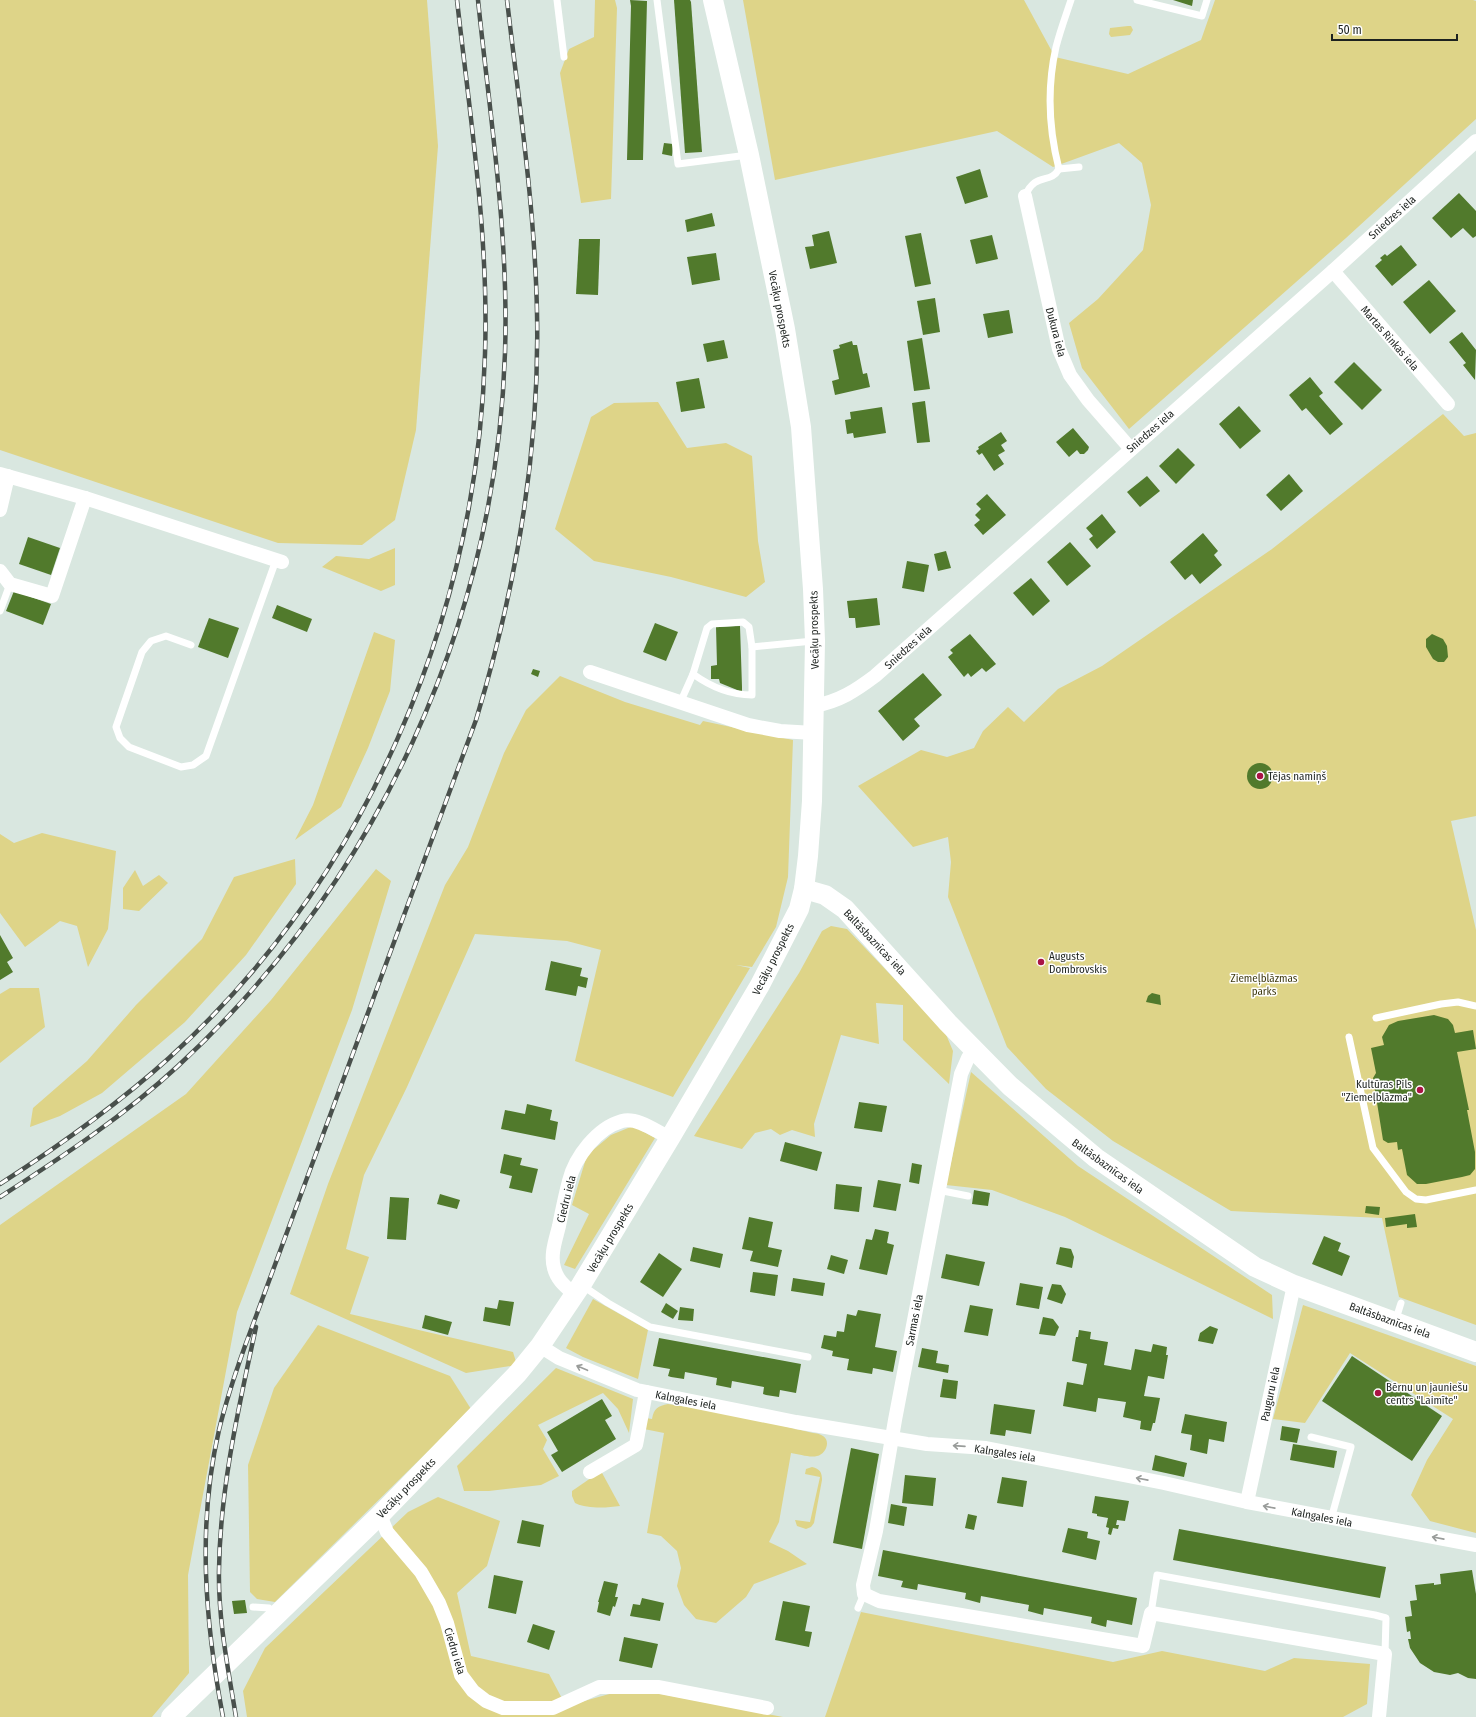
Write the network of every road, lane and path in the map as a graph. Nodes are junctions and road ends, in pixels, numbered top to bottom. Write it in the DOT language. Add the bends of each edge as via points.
graph roads {
  1 [pos="557,0"];
  2 [pos="657,0"];
  3 [pos="713,0"];
  4 [pos="1071,0"];
  5 [pos="1137,0"];
  6 [pos="1207,0"];
  7 [pos="564,57"];
  8 [pos="1476,141"];
  9 [pos="749,155"];
  10 [pos="1080,167"];
  11 [pos="1059,169"];
  12 [pos="1025,196"];
  13 [pos="1332,271"];
  14 [pos="1448,404"];
  15 [pos="1130,448"];
  16 [pos="4,475"];
  17 [pos="85,498"];
  18 [pos="0,510"];
  19 [pos="278,561"];
  20 [pos="0,571"];
  21 [pos="10,584"];
  22 [pos="0,611"];
  23 [pos="815,640"];
  24 [pos="191,645"];
  25 [pos="752,648"];
  26 [pos="590,672"];
  27 [pos="692,674"];
  28 [pos="680,703"];
  29 [pos="814,706"];
  30 [pos="814,732"];
  31 [pos="804,889"];
  32 [pos="1476,1006"];
  33 [pos="1376,1018"];
  34 [pos="1349,1036"];
  35 [pos="974,1050"];
  36 [pos="670,1138"];
  37 [pos="938,1190"];
  38 [pos="1476,1190"];
  39 [pos="968,1196"];
  40 [pos="1294,1285"];
  41 [pos="578,1289"];
  42 [pos="1401,1303"];
  43 [pos="1395,1322"];
  44 [pos="540,1346"];
  45 [pos="1476,1352"];
  46 [pos="808,1358"];
  47 [pos="646,1392"];
  48 [pos="1311,1437"];
  49 [pos="893,1438"];
  50 [pos="590,1472"];
  51 [pos="1247,1502"];
  52 [pos="380,1515"];
  53 [pos="1331,1519"];
  54 [pos="1476,1545"];
  55 [pos="864,1594"];
  56 [pos="253,1607"];
  57 [pos="858,1608"];
  58 [pos="1151,1613"];
  59 [pos="276,1616"];
  60 [pos="1385,1654"];
  61 [pos="767,1708"];
  62 [pos="171,1717"];
  63 [pos="1379,1717"];
  1 -- 7 [label="lane"];
  2 -- 9 [label="lane" via="678,164"];
  3 -- 9 [label="main road, Vecāķu prospekts"];
  4 -- 11 [label="lane" via="1056,47 1052,79 1050,108 1054,150"];
  5 -- 6 [label="lane" via="1202,16"];
  8 -- 13 [label="street, Sniedzes iela"];
  9 -- 23 [label="main road, Vecāķu prospekts" via="785,329 801,427"];
  10 -- 11 [label="lane"];
  11 -- 12 [label="lane" via="1052,177 1036,180 1029,186"];
  12 -- 15 [label="street, Dukura iela" via="1061,355 1070,375 1088,400"];
  13 -- 14 [label="street, Martas Rinkas iela"];
  13 -- 15 [label="street, Sniedzes iela"];
  15 -- 29 [label="street, Sniedzes iela" via="875,676 842,698"];
  16 -- 17 [label="street"];
  16 -- 18 [label="street"];
  17 -- 19 [label="street"];
  17 -- 21 [label="street" via="52,596"];
  19 -- 24 [label="lane" via="206,756 193,765 181,767 129,747 120,738 116,727 142,652 151,641 166,636"];
  20 -- 21 [label="street"];
  21 -- 22 [label="lane"];
  23 -- 25 [label="lane"];
  23 -- 29 [label="main road, Vecāķu prospekts"];
  25 -- 27 [label="lane" via="752,694 737,695 709,685"];
  25 -- 27 [label="lane" via="749,627 743,622 712,624 707,628"];
  26 -- 28 [label="street"];
  27 -- 28 [label="lane"];
  28 -- 30 [label="street" via="748,725 780,731"];
  29 -- 30 [label="main road, Vecāķu prospekts"];
  30 -- 31 [label="main road, Vecāķu prospekts" via="812,801"];
  31 -- 35 [label="main road, Baltāsbaznīcas iela" via="825,895 855,917"];
  31 -- 36 [label="main road, Vecāķu prospekts" via="798,910 760,985"];
  32 -- 33 [label="lane" via="1458,1002 1441,1004"];
  34 -- 38 [label="lane" via="1373,1148 1406,1192 1416,1199 1426,1200"];
  35 -- 37 [label="street, Sarmas iela" via="961,1074"];
  35 -- 40 [label="main road, Baltāsbaznīcas iela" via="1010,1086 1096,1158 1255,1267"];
  36 -- 41 [label="main road, Vecāķu prospekts"];
  36 -- 41 [label="street, Ciedru iela" via="642,1124 623,1121 600,1134 586,1148 569,1180 553,1251 554,1268 560,1282"];
  37 -- 39 [label="lane"];
  37 -- 49 [label="street, Sarmas iela"];
  40 -- 43 [label="main road, Baltāsbaznīcas iela"];
  40 -- 51 [label="street, Pauguru iela"];
  41 -- 44 [label="main road, Vecāķu prospekts"];
  41 -- 46 [label="lane" via="608,1302 650,1326"];
  42 -- 43 [label="lane"];
  43 -- 45 [label="main road, Baltāsbaznīcas iela"];
  47 -- 44 [label="street, Kalngales iela, one-way" via="617,1383 559,1358"];
  44 -- 52 [label="main road, Vecāķu prospekts" via="518,1373"];
  47 -- 49 [label="street, Kalngales iela" via="796,1422"];
  47 -- 50 [label="street" via="636,1445"];
  48 -- 53 [label="lane" via="1351,1448"];
  51 -- 49 [label="street, Kalngales iela, one-way" via="986,1448 927,1444"];
  49 -- 55 [label="street, Sarmas iela" via="863,1585"];
  53 -- 51 [label="street, Kalngales iela, one-way"];
  52 -- 59 [label="main road, Vecāķu prospekts"];
  52 -- 61 [label="street, Ciedru iela" via="387,1532 420,1572 439,1603 461,1675 473,1691 486,1701 503,1708 553,1708 599,1687 653,1687"];
  54 -- 53 [label="street, Kalngales iela, one-way"];
  55 -- 57 [label="lane"];
  55 -- 58 [label="street" via="879,1601 1143,1646"];
  56 -- 59 [label="lane" via="269,1608"];
  58 -- 60 [label="street"];
  58 -- 60 [label="lane" via="1157,1575 1386,1618"];
  59 -- 62 [label="main road, Vecāķu prospekts"];
  60 -- 63 [label="street"];
}
